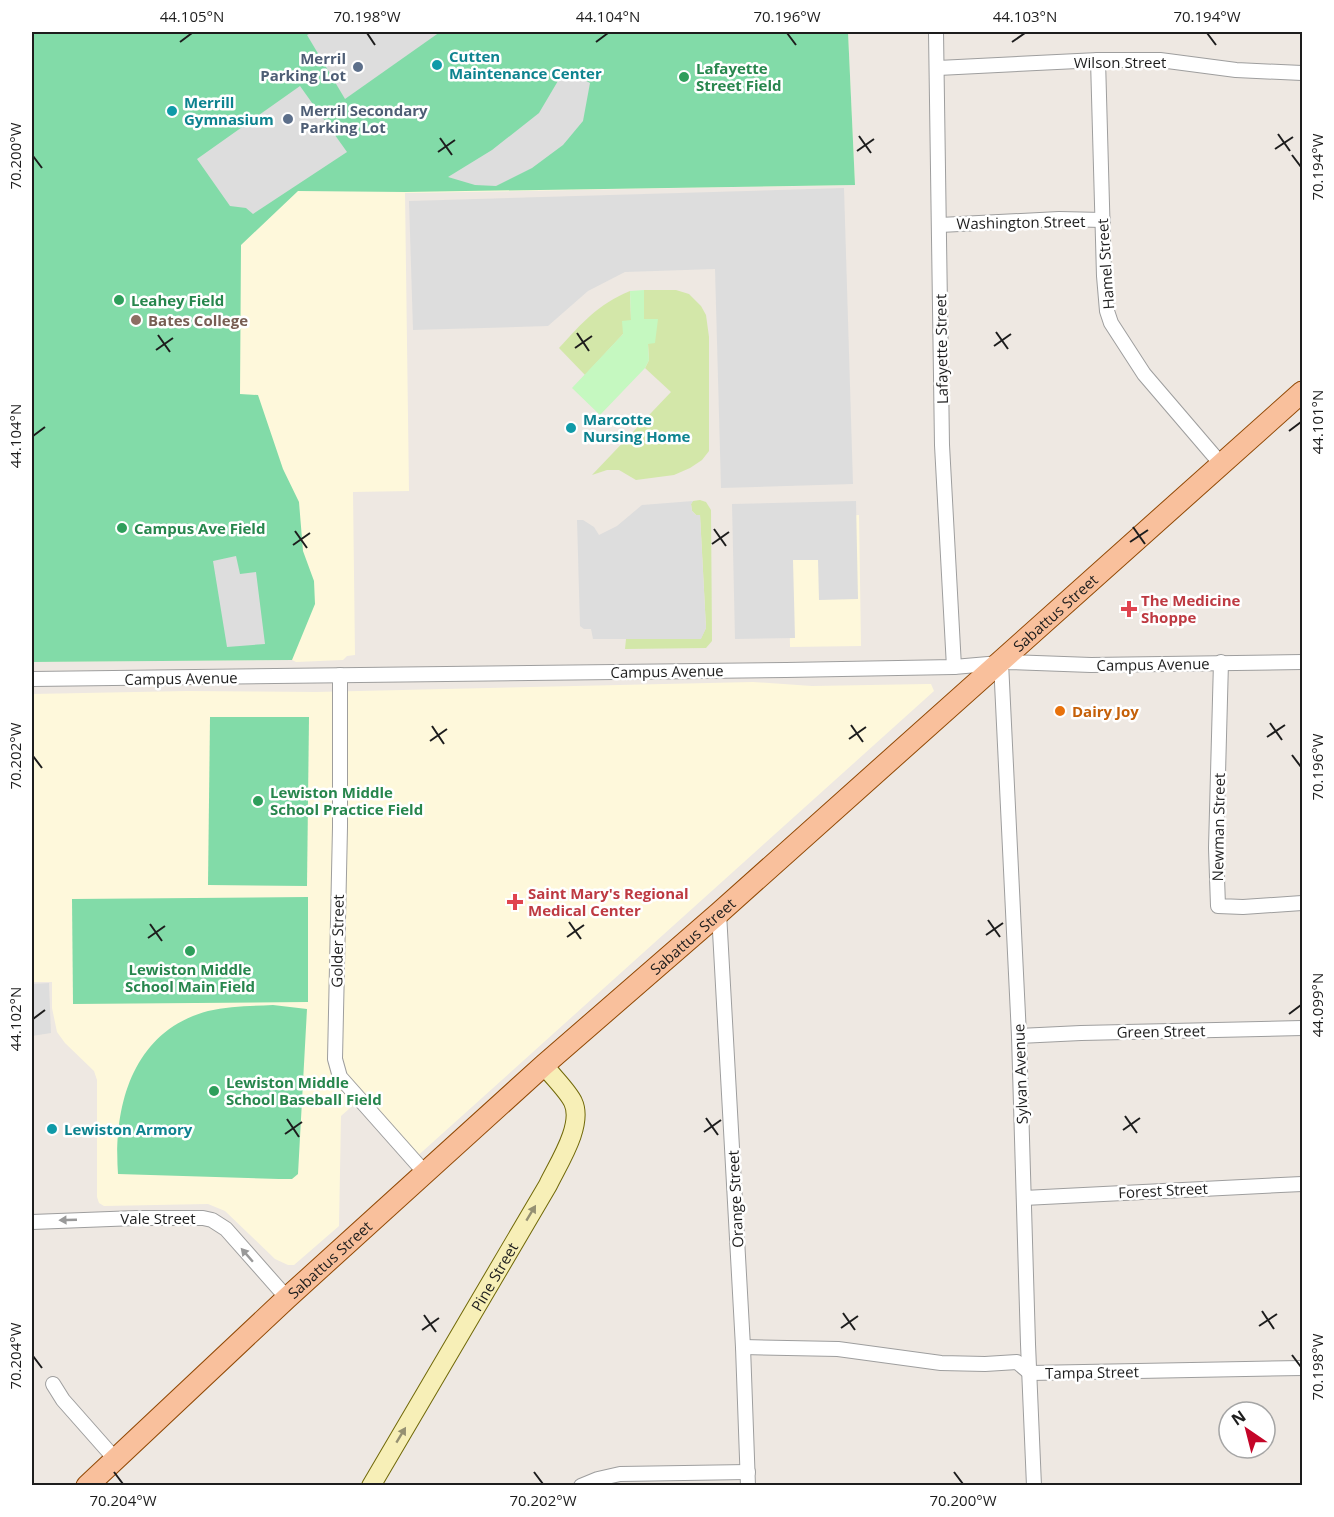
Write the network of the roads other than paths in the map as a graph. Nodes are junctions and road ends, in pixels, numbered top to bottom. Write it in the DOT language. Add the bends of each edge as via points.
graph roads {
  1 [pos="936,32"];
  2 [pos="1098,60"];
  3 [pos="938,68"];
  4 [pos="1302,73"];
  5 [pos="1103,220"];
  6 [pos="940,225"];
  7 [pos="1302,392"];
  8 [pos="1221,464"];
  9 [pos="1000,662"];
  10 [pos="1221,662"];
  11 [pos="1302,662"];
  12 [pos="954,667"];
  13 [pos="340,675"];
  14 [pos="32,679"];
  15 [pos="1302,903"];
  16 [pos="719,913"];
  17 [pos="1302,1028"];
  18 [pos="1019,1036"];
  19 [pos="544,1065"];
  20 [pos="426,1174"];
  21 [pos="1302,1184"];
  22 [pos="1024,1198"];
  23 [pos="32,1222"];
  24 [pos="287,1298"];
  25 [pos="743,1347"];
  26 [pos="1302,1368"];
  27 [pos="1030,1373"];
  28 [pos="53,1384"];
  29 [pos="116,1460"];
  30 [pos="748,1479"];
  31 [pos="87,1485"];
  32 [pos="371,1485"];
  33 [pos="581,1485"];
  34 [pos="1035,1485"];
  1 -- 3 [label="street, Lafayette Street"];
  2 -- 3 [label="street, Wilson Street"];
  2 -- 4 [label="street, Wilson Street" via="1160,60 1236,70"];
  2 -- 5 [label="street, Hamel Street"];
  3 -- 6 [label="street, Lafayette Street"];
  5 -- 6 [label="street, Washington Street"];
  5 -- 8 [label="street, Hamel Street" via="1104,276 1111,323 1143,374"];
  6 -- 12 [label="street, Lafayette Street" via="942,446"];
  7 -- 8 [label="main road, Sabattus Street"];
  8 -- 9 [label="main road, Sabattus Street"];
  9 -- 10 [label="street, Campus Avenue"];
  9 -- 12 [label="street, Campus Avenue"];
  9 -- 16 [label="main road, Sabattus Street"];
  9 -- 18 [label="street, Sylvan Avenue"];
  10 -- 11 [label="street, Campus Avenue"];
  10 -- 15 [label="street, Newman Street" via="1218,906"];
  12 -- 13 [label="street, Campus Avenue"];
  13 -- 14 [label="street, Campus Avenue"];
  13 -- 20 [label="street, Golder Street" via="335,1059 340,1077"];
  16 -- 19 [label="main road, Sabattus Street"];
  16 -- 25 [label="street, Orange Street"];
  17 -- 18 [label="street, Green Street"];
  18 -- 22 [label="street, Sylvan Avenue"];
  19 -- 20 [label="main road, Sabattus Street"];
  32 -- 19 [label="main road, Pine Street, one-way" via="548,1185 571,1138 576,1116 573,1102"];
  20 -- 24 [label="main road, Sabattus Street"];
  21 -- 22 [label="street, Forest Street"];
  22 -- 27 [label="street, Sylvan Avenue"];
  24 -- 23 [label="street, Vale Street, one-way" via="226,1229 212,1220"];
  24 -- 29 [label="main road, Sabattus Street"];
  25 -- 27 [label="street, Tampa Street" via="838,1349 941,1363 1017,1362"];
  25 -- 30 [label="street, Orange Street"];
  26 -- 27 [label="street, Tampa Street"];
  27 -- 34 [label="street, Sylvan Avenue"];
  28 -- 29 [label="street"];
  29 -- 31 [label="main road, Sabattus Street"];
  30 -- 33 [label="street" via="620,1474"];
}
